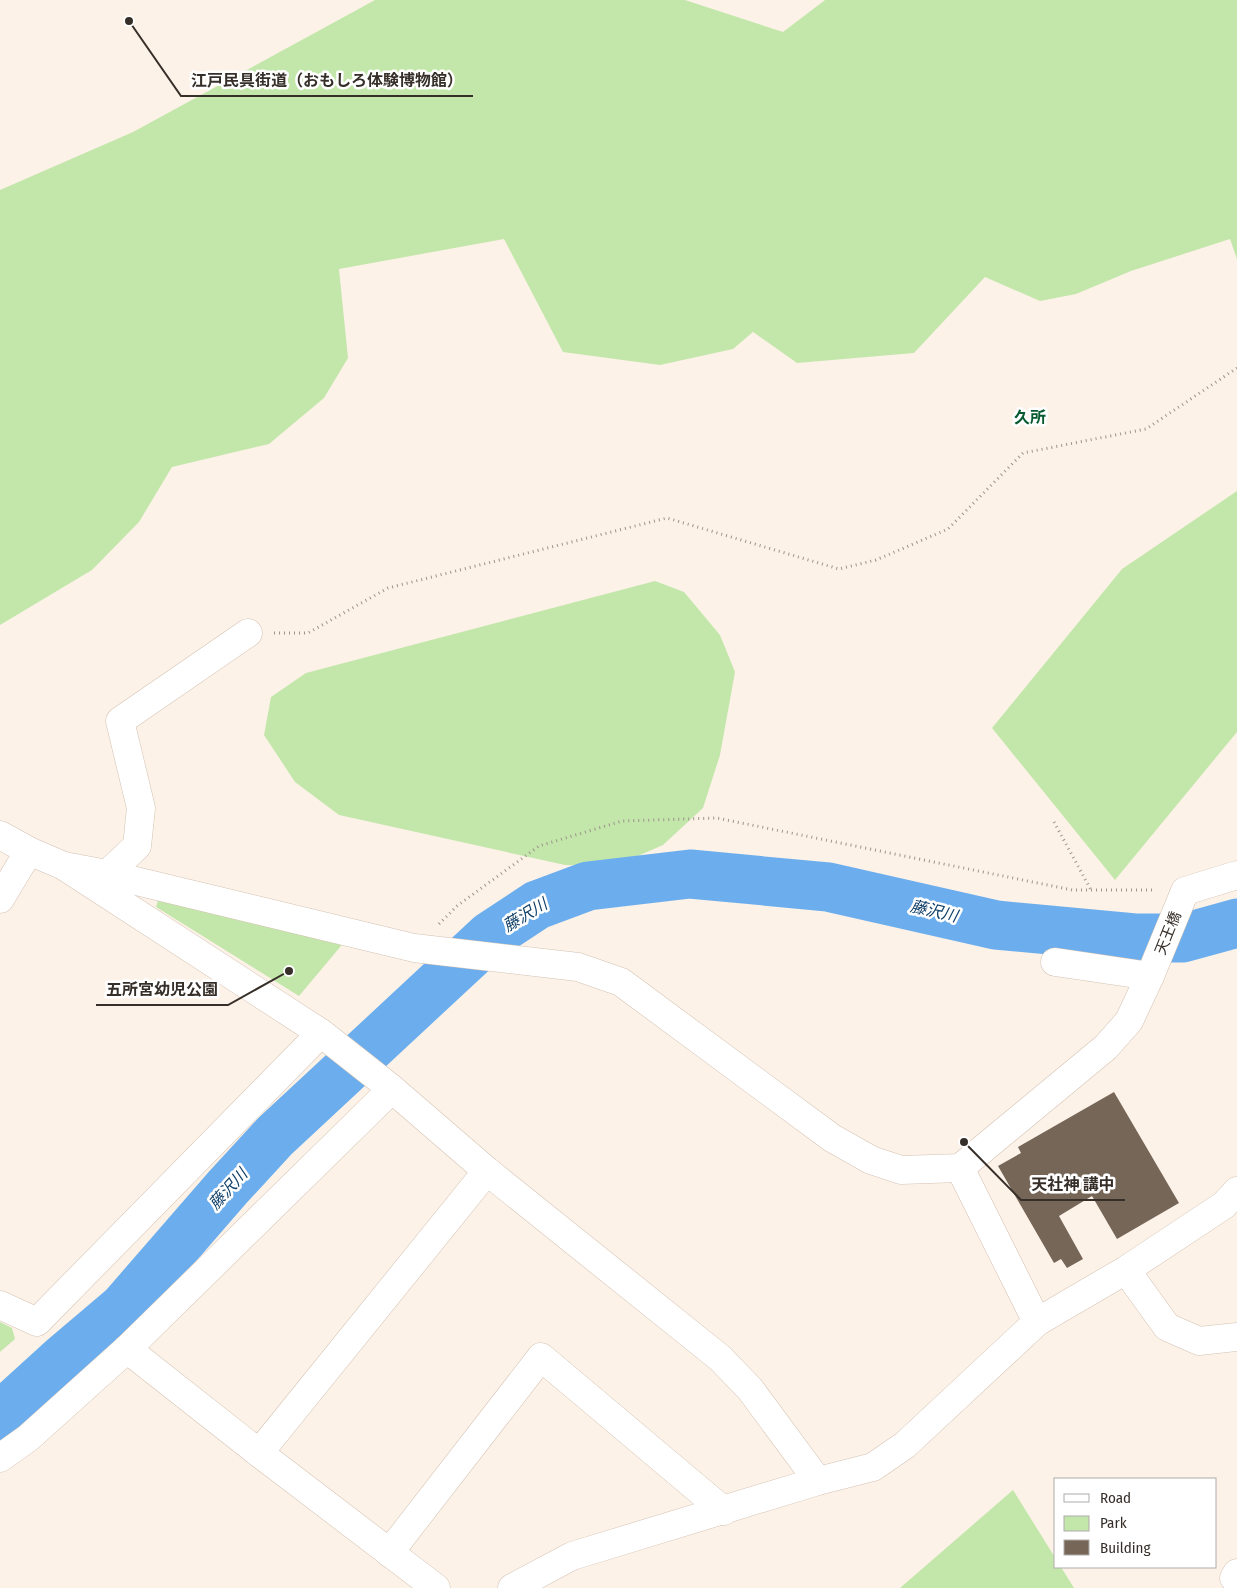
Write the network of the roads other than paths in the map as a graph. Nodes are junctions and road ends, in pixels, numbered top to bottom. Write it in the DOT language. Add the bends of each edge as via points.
graph roads {
  1 [pos="248,633"];
  2 [pos="0,835"];
  3 [pos="29,851"];
  4 [pos="64,866"];
  5 [pos="107,874"];
  6 [pos="1237,875"];
  7 [pos="0,899"];
  8 [pos="1055,962"];
  9 [pos="1150,976"];
  10 [pos="325,1036"];
  11 [pos="387,1085"];
  12 [pos="960,1168"];
  13 [pos="487,1171"];
  14 [pos="1237,1191"];
  15 [pos="1126,1270"];
  16 [pos="0,1304"];
  17 [pos="1038,1322"];
  18 [pos="1237,1337"];
  19 [pos="127,1349"];
  20 [pos="259,1453"];
  21 [pos="0,1458"];
  22 [pos="818,1481"];
  23 [pos="724,1511"];
  24 [pos="389,1553"];
  25 [pos="436,1588"];
  26 [pos="512,1588"];
  1 -- 5 [label="street" via="120,721 141,808 137,846"];
  2 -- 3 [label="street"];
  3 -- 4 [label="street"];
  3 -- 7 [label="street"];
  4 -- 5 [label="street"];
  4 -- 10 [label="street"];
  5 -- 12 [label="street" via="414,948 578,967 620,982 832,1138 870,1160 901,1170"];
  6 -- 9 [label="street, 天王橋" via="1185,891"];
  8 -- 9 [label="street"];
  9 -- 12 [label="street, 天王橋" via="1129,1021 1106,1047"];
  10 -- 11 [label="street"];
  10 -- 16 [label="street" via="38,1322"];
  11 -- 13 [label="street"];
  11 -- 19 [label="street"];
  12 -- 17 [label="street"];
  13 -- 20 [label="street"];
  13 -- 22 [label="street" via="720,1358 750,1389"];
  14 -- 15 [label="street" via="1224,1205"];
  15 -- 17 [label="street"];
  15 -- 18 [label="street" via="1167,1327 1198,1341"];
  17 -- 22 [label="street" via="905,1445 873,1467"];
  19 -- 20 [label="street"];
  19 -- 21 [label="street" via="28,1438"];
  20 -- 24 [label="street"];
  22 -- 23 [label="street"];
  23 -- 24 [label="street" via="541,1357"];
  23 -- 26 [label="street" via="572,1556"];
  24 -- 25 [label="street"];
}
